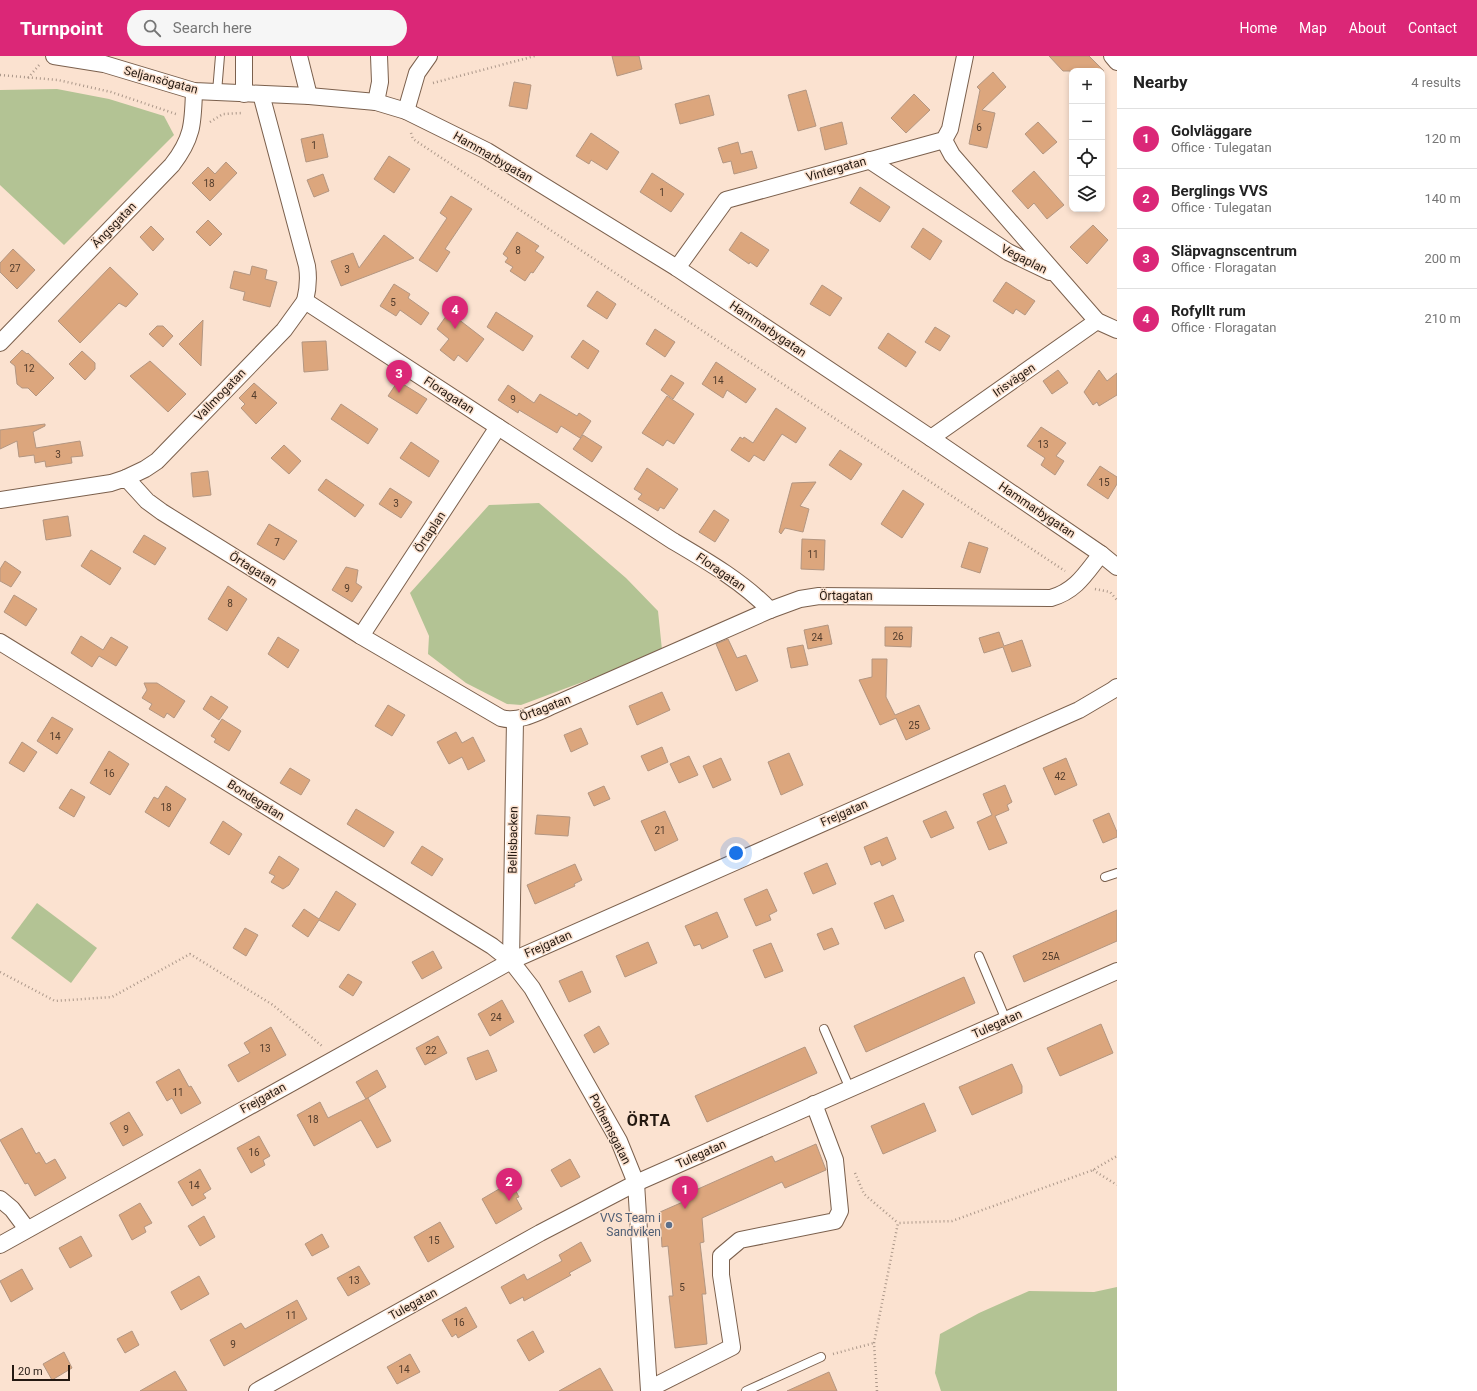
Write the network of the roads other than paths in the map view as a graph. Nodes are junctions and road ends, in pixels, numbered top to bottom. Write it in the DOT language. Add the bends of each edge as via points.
graph roads {
  1 [pos="220,56"];
  2 [pos="244,56"];
  3 [pos="299,56"];
  4 [pos="379,56"];
  5 [pos="429,56"];
  6 [pos="965,56"];
  7 [pos="1112,56"];
  8 [pos="49,58"];
  9 [pos="99,60"];
  10 [pos="1117,62"];
  11 [pos="194,90"];
  12 [pos="217,92"];
  13 [pos="244,94"];
  14 [pos="261,94"];
  15 [pos="308,96"];
  16 [pos="376,102"];
  17 [pos="406,111"];
  18 [pos="944,140"];
  19 [pos="869,160"];
  20 [pos="677,268"];
  21 [pos="1055,274"];
  22 [pos="305,301"];
  23 [pos="1097,321"];
  24 [pos="1117,330"];
  25 [pos="0,343"];
  26 [pos="498,427"];
  27 [pos="931,438"];
  28 [pos="126,478"];
  29 [pos="0,500"];
  30 [pos="1101,554"];
  31 [pos="1117,567"];
  32 [pos="770,610"];
  33 [pos="361,636"];
  34 [pos="0,642"];
  35 [pos="1117,687"];
  36 [pos="515,720"];
  37 [pos="1117,873"];
  38 [pos="1104,877"];
  39 [pos="979,956"];
  40 [pos="511,961"];
  41 [pos="1117,971"];
  42 [pos="1006,1020"];
  43 [pos="824,1029"];
  44 [pos="850,1088"];
  45 [pos="814,1104"];
  46 [pos="636,1183"];
  47 [pos="0,1199"];
  48 [pos="27,1229"];
  49 [pos="0,1245"];
  50 [pos="821,1357"];
  51 [pos="649,1390"];
  52 [pos="257,1391"];
  53 [pos="746,1391"];
  1 -- 12 [label="lane"];
  2 -- 13 [label="street"];
  3 -- 15 [label="street"];
  4 -- 16 [label="street" via="380,82"];
  5 -- 17 [label="street" via="417,73"];
  6 -- 18 [label="street" via="950,129"];
  7 -- 10 [label="street"];
  8 -- 9 [label="street, Seljansögatan"];
  9 -- 11 [label="street, Seljansögatan"];
  11 -- 12 [label="street, Seljansögatan"];
  11 -- 25 [label="street, Ängsgatan" via="193,121 183,151"];
  12 -- 13 [label="street, Seljansögatan"];
  13 -- 14 [label="street, Seljansögatan"];
  14 -- 15 [label="street, Seljansögatan"];
  14 -- 22 [label="street" via="307,266 308,289"];
  15 -- 16 [label="street, Seljansögatan"];
  16 -- 17 [label="street, Seljansögatan"];
  17 -- 20 [label="street, Hammarbygatan" via="487,151"];
  18 -- 19 [label="street, Vintergatan"];
  18 -- 21 [label="street, Vegaplan" via="952,155"];
  19 -- 20 [label="street, Vintergatan" via="726,200"];
  19 -- 21 [label="street, Vegaplan" via="1008,252"];
  20 -- 27 [label="street, Hammarbygatan"];
  21 -- 23 [label="street"];
  22 -- 26 [label="street, Floragatan"];
  22 -- 28 [label="street, Vallmogatan" via="284,330 157,461"];
  23 -- 24 [label="street"];
  23 -- 27 [label="street, Irisvägen"];
  26 -- 32 [label="street, Floragatan" via="702,557 758,598"];
  26 -- 33 [label="street, Örtaplan"];
  27 -- 30 [label="street, Hammarbygatan"];
  28 -- 29 [label="street"];
  28 -- 33 [label="street, Örtagatan" via="147,501 162,512"];
  30 -- 31 [label="street, Hammarbygatan"];
  30 -- 32 [label="street, Örtagatan" via="1072,589 1051,598 819,596 800,599"];
  32 -- 36 [label="street, Örtagatan"];
  33 -- 36 [label="street, Örtagatan" via="501,718"];
  34 -- 40 [label="street, Bondegatan" via="492,946"];
  35 -- 40 [label="street, Frejgatan" via="1079,710"];
  36 -- 40 [label="street, Bellisbacken"];
  37 -- 38 [label="lane"];
  39 -- 42 [label="lane"];
  40 -- 46 [label="street, Polhemsgatan" via="532,988 619,1141"];
  40 -- 48 [label="street, Frejgatan"];
  41 -- 42 [label="street, Tulegatan"];
  42 -- 44 [label="street, Tulegatan"];
  43 -- 44 [label="lane"];
  44 -- 45 [label="street, Tulegatan"];
  45 -- 46 [label="street, Tulegatan"];
  45 -- 51 [label="street" via="835,1160 840,1211 835,1221 740,1240 721,1256 721,1275 732,1347"];
  46 -- 51 [label="street, Polhemsgatan"];
  46 -- 52 [label="street, Tulegatan" via="540,1233"];
  47 -- 48 [label="street" via="12,1209"];
  48 -- 49 [label="street, Frejgatan"];
  50 -- 53 [label="lane"];
}
